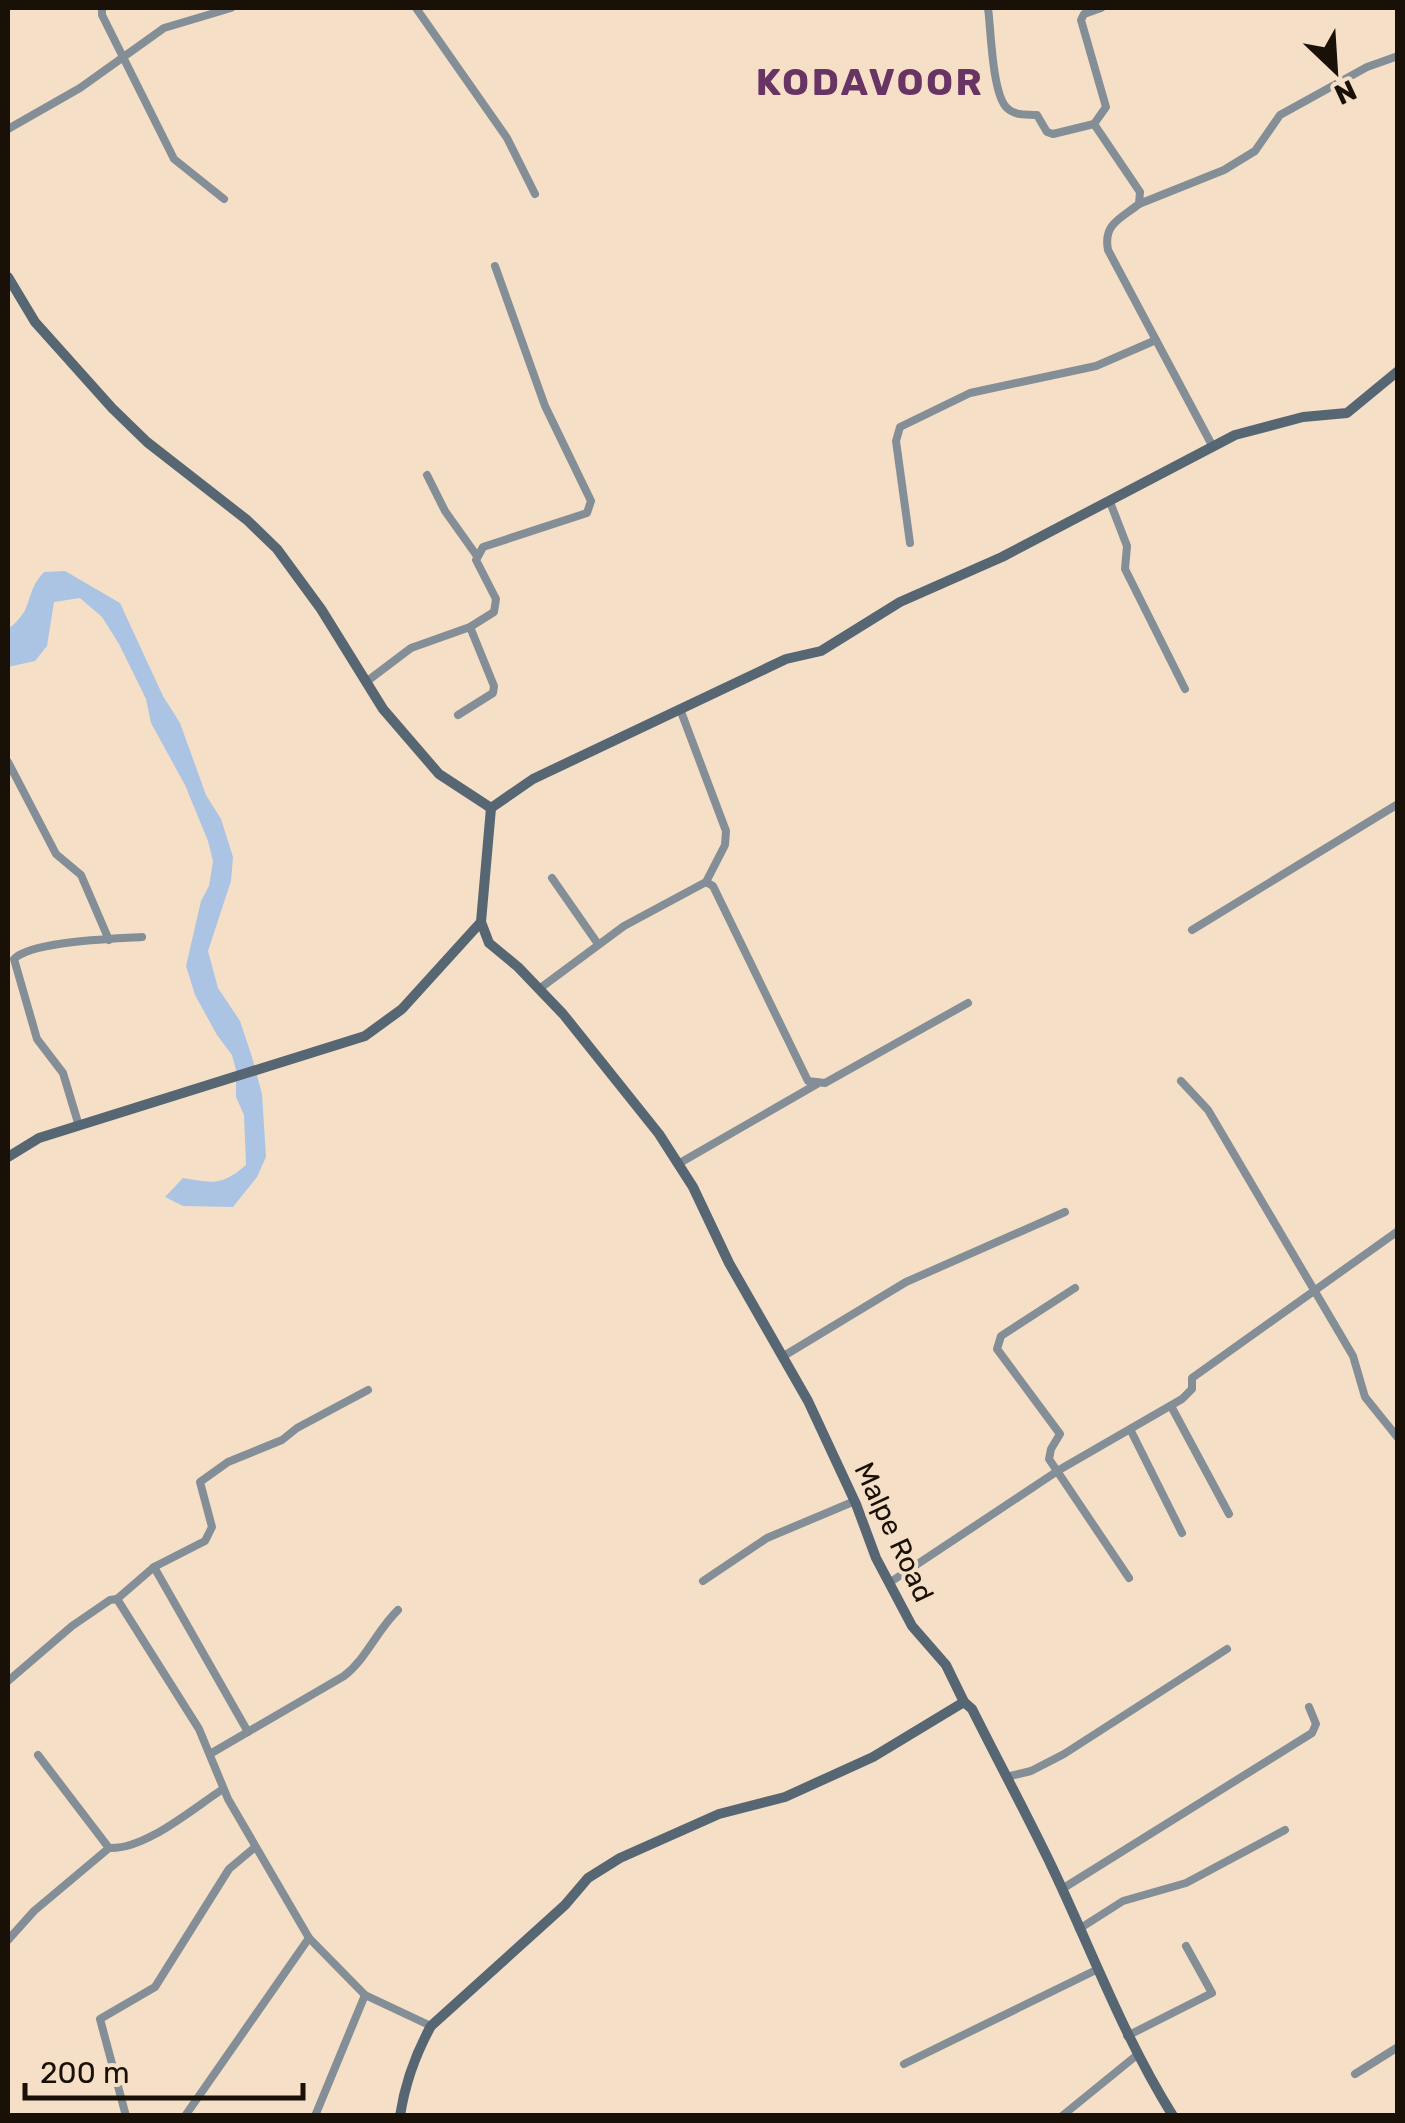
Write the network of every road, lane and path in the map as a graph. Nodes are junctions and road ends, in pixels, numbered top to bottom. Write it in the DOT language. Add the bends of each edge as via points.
graph roads {
  1 [pos="102,8"];
  2 [pos="231,8"];
  3 [pos="416,8"];
  4 [pos="988,8"];
  5 [pos="1101,8"];
  6 [pos="1398,56"];
  7 [pos="122,58"];
  8 [pos="1094,124"];
  9 [pos="8,129"];
  10 [pos="534,194"];
  11 [pos="224,199"];
  12 [pos="1139,204"];
  13 [pos="496,266"];
  14 [pos="8,277"];
  15 [pos="11,290"];
  16 [pos="1156,340"];
  17 [pos="1398,372"];
  18 [pos="1213,447"];
  19 [pos="426,475"];
  20 [pos="1110,502"];
  21 [pos="910,543"];
  22 [pos="477,556"];
  23 [pos="470,627"];
  24 [pos="366,682"];
  25 [pos="1186,689"];
  26 [pos="680,708"];
  27 [pos="458,714"];
  28 [pos="8,762"];
  29 [pos="1398,804"];
  30 [pos="491,808"];
  31 [pos="552,878"];
  32 [pos="706,882"];
  33 [pos="481,922"];
  34 [pos="1192,930"];
  35 [pos="142,937"];
  36 [pos="109,940"];
  37 [pos="598,944"];
  38 [pos="540,990"];
  39 [pos="968,1003"];
  40 [pos="1180,1081"];
  41 [pos="816,1084"];
  42 [pos="79,1126"];
  43 [pos="8,1157"];
  44 [pos="678,1164"];
  45 [pos="1065,1212"];
  46 [pos="1398,1231"];
  47 [pos="1075,1288"];
  48 [pos="1315,1289"];
  49 [pos="782,1357"];
  50 [pos="368,1390"];
  51 [pos="1171,1406"];
  52 [pos="1130,1429"];
  53 [pos="1398,1438"];
  54 [pos="1059,1470"];
  55 [pos="855,1500"];
  56 [pos="1228,1514"];
  57 [pos="1182,1534"];
  58 [pos="154,1567"];
  59 [pos="1129,1578"];
  60 [pos="702,1581"];
  61 [pos="889,1583"];
  62 [pos="116,1599"];
  63 [pos="398,1610"];
  64 [pos="1227,1649"];
  65 [pos="8,1681"];
  66 [pos="964,1702"];
  67 [pos="1309,1707"];
  68 [pos="248,1732"];
  69 [pos="210,1754"];
  70 [pos="38,1755"];
  71 [pos="1006,1777"];
  72 [pos="223,1789"];
  73 [pos="1285,1830"];
  74 [pos="108,1848"];
  75 [pos="254,1848"];
  76 [pos="1062,1889"];
  77 [pos="1079,1929"];
  78 [pos="308,1938"];
  79 [pos="8,1940"];
  80 [pos="1186,1946"];
  81 [pos="1096,1970"];
  82 [pos="365,1995"];
  83 [pos="431,2026"];
  84 [pos="1127,2036"];
  85 [pos="1398,2047"];
  86 [pos="1137,2056"];
  87 [pos="904,2064"];
  88 [pos="1355,2074"];
  89 [pos="126,2116"];
  90 [pos="184,2116"];
  91 [pos="315,2116"];
  92 [pos="400,2116"];
  93 [pos="1062,2116"];
  94 [pos="1173,2116"];
  1 -- 7 [label="street"];
  2 -- 7 [label="street" via="176,22"];
  3 -- 10 [label="street" via="507,138"];
  4 -- 8 [label="street" via="1007,108 1037,115 1052,134"];
  5 -- 8 [label="street" via="1082,20 1106,107"];
  6 -- 12 [label="street" via="1280,115 1255,151 1224,170"];
  7 -- 9 [label="street"];
  7 -- 11 [label="street" via="174,159"];
  8 -- 12 [label="street" via="1140,192"];
  12 -- 16 [label="street" via="1110,224 1106,237"];
  13 -- 22 [label="street" via="545,406 591,501 587,514 483,547"];
  14 -- 15 [label="street"];
  15 -- 24 [label="street" via="147,442 278,549"];
  16 -- 18 [label="street"];
  16 -- 21 [label="street" via="1096,366 970,393 900,427 896,441"];
  17 -- 18 [label="street" via="1348,414 1303,418"];
  18 -- 20 [label="street"];
  19 -- 22 [label="street"];
  20 -- 25 [label="street" via="1127,546 1125,568"];
  20 -- 26 [label="street" via="900,602 821,651"];
  22 -- 23 [label="street" via="497,606"];
  23 -- 24 [label="street" via="411,648"];
  23 -- 27 [label="street" via="494,686"];
  24 -- 30 [label="street" via="439,774"];
  26 -- 30 [label="street" via="533,779"];
  26 -- 32 [label="street" via="726,831"];
  28 -- 36 [label="street" via="56,854 81,876"];
  29 -- 34 [label="street"];
  30 -- 33 [label="street"];
  31 -- 37 [label="street"];
  32 -- 37 [label="street"];
  32 -- 41 [label="street" via="808,1081"];
  33 -- 38 [label="street, Malpe Road" via="488,942"];
  33 -- 42 [label="street" via="402,1010 365,1036"];
  35 -- 36 [label="street"];
  36 -- 42 [label="street" via="66,943 14,959 38,1038 63,1073"];
  37 -- 38 [label="street"];
  38 -- 44 [label="street, Malpe Road"];
  39 -- 41 [label="street"];
  40 -- 48 [label="street" via="1208,1110"];
  41 -- 44 [label="street"];
  42 -- 43 [label="street" via="39,1138"];
  44 -- 49 [label="street, Malpe Road"];
  45 -- 49 [label="street" via="906,1282"];
  46 -- 48 [label="street"];
  47 -- 54 [label="street" via="998,1342 1060,1434 1049,1454"];
  48 -- 51 [label="street" via="1192,1378 1192,1389"];
  48 -- 53 [label="street" via="1354,1356 1366,1397"];
  49 -- 55 [label="street, Malpe Road"];
  50 -- 58 [label="street" via="204,1477 211,1535"];
  51 -- 52 [label="street"];
  51 -- 56 [label="street"];
  52 -- 54 [label="street"];
  52 -- 57 [label="street"];
  54 -- 59 [label="street"];
  54 -- 61 [label="street"];
  55 -- 60 [label="street" via="768,1538"];
  55 -- 61 [label="street, Malpe Road"];
  58 -- 62 [label="street"];
  58 -- 68 [label="street"];
  61 -- 66 [label="street, Malpe Road"];
  62 -- 65 [label="street" via="72,1626"];
  62 -- 69 [label="street"];
  63 -- 68 [label="street" via="344,1676"];
  64 -- 71 [label="street" via="1064,1754"];
  66 -- 71 [label="street, Malpe Road"];
  66 -- 83 [label="street" via="873,1757 620,1858 588,1878"];
  67 -- 76 [label="street" via="1316,1724 1312,1733"];
  68 -- 69 [label="street"];
  69 -- 72 [label="street"];
  70 -- 74 [label="street"];
  71 -- 76 [label="street, Malpe Road"];
  72 -- 74 [label="street" via="146,1838"];
  72 -- 75 [label="street"];
  73 -- 77 [label="street" via="1186,1883 1123,1902"];
  74 -- 79 [label="street"];
  75 -- 78 [label="street"];
  75 -- 89 [label="street" via="229,1869 154,1987 100,2019"];
  76 -- 77 [label="street, Malpe Road"];
  77 -- 81 [label="street, Malpe Road"];
  78 -- 82 [label="street"];
  78 -- 90 [label="street"];
  80 -- 84 [label="street" via="1212,1993"];
  81 -- 84 [label="street, Malpe Road"];
  81 -- 87 [label="street"];
  82 -- 83 [label="street"];
  82 -- 91 [label="street"];
  83 -- 92 [label="street"];
  84 -- 86 [label="street, Malpe Road"];
  85 -- 88 [label="street"];
  86 -- 93 [label="street"];
  86 -- 94 [label="street, Malpe Road"];
}
